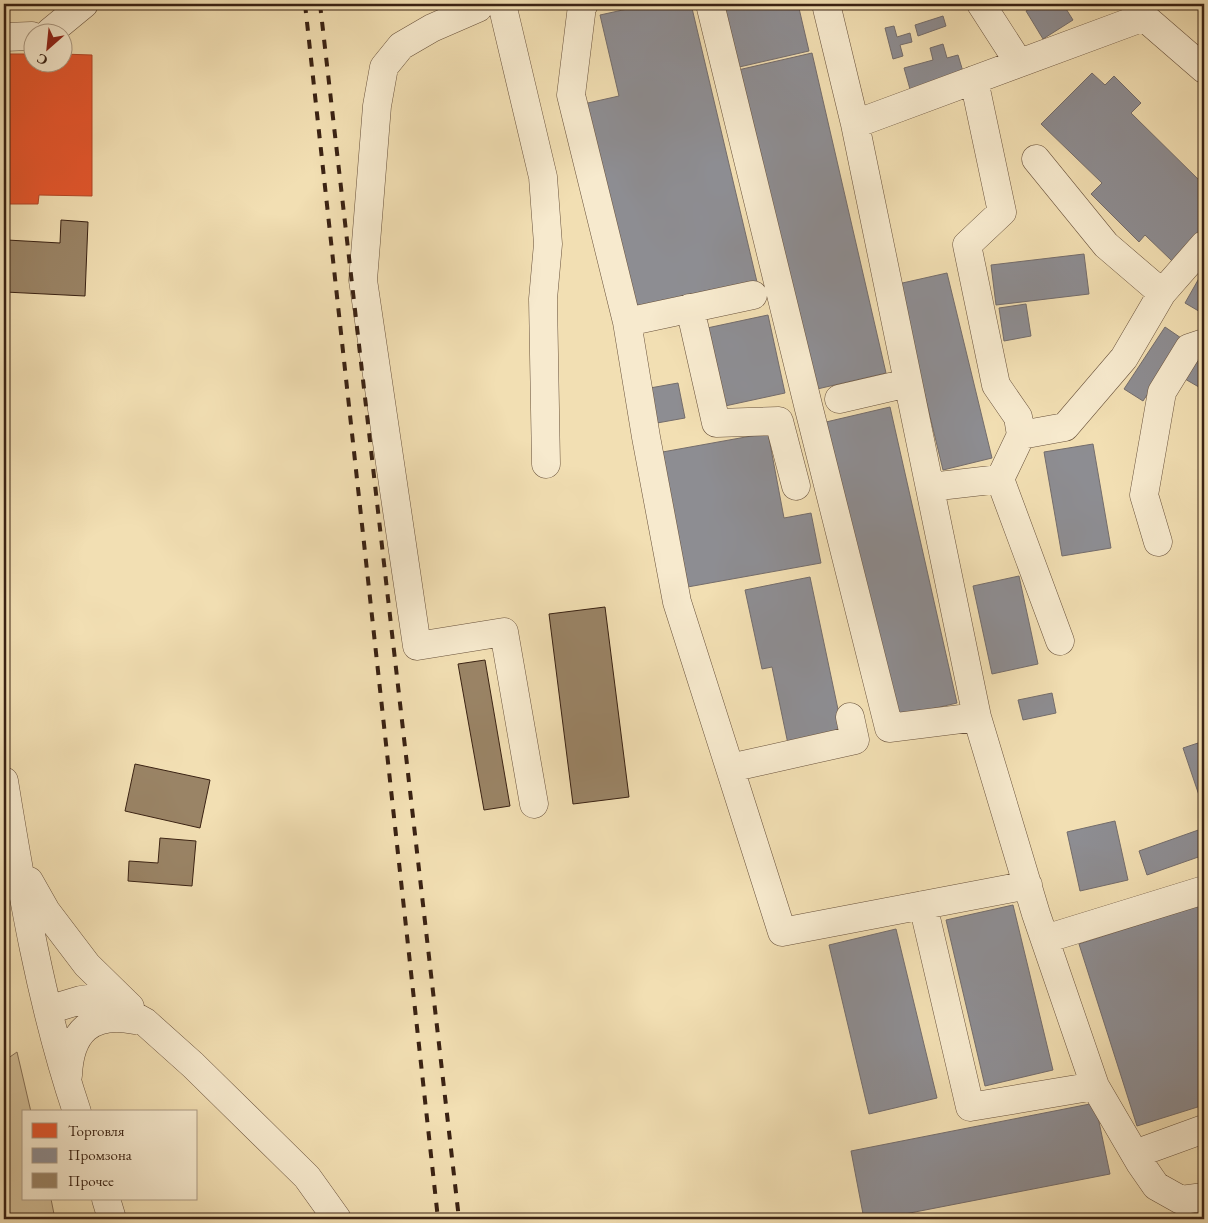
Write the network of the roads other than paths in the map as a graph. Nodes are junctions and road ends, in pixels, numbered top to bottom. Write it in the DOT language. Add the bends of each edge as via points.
graph roads {
  1 [pos="84,4"];
  2 [pos="479,4"];
  3 [pos="502,4"];
  4 [pos="584,4"];
  5 [pos="710,4"];
  6 [pos="826,4"];
  7 [pos="981,4"];
  8 [pos="1140,10"];
  9 [pos="62,22"];
  10 [pos="22,36"];
  11 [pos="4,37"];
  12 [pos="1020,63"];
  13 [pos="1204,69"];
  14 [pos="974,80"];
  15 [pos="855,124"];
  16 [pos="1036,159"];
  17 [pos="1204,245"];
  18 [pos="1162,293"];
  19 [pos="753,295"];
  20 [pos="690,308"];
  21 [pos="627,322"];
  22 [pos="1204,344"];
  23 [pos="908,383"];
  24 [pos="839,399"];
  25 [pos="1021,435"];
  26 [pos="546,464"];
  27 [pos="1000,478"];
  28 [pos="796,486"];
  29 [pos="930,487"];
  30 [pos="1158,542"];
  31 [pos="1060,641"];
  32 [pos="977,716"];
  33 [pos="850,717"];
  34 [pos="730,768"];
  35 [pos="4,781"];
  36 [pos="534,804"];
  37 [pos="16,856"];
  38 [pos="1028,885"];
  39 [pos="1204,890"];
  40 [pos="923,905"];
  41 [pos="1045,939"];
  42 [pos="48,1010"];
  43 [pos="145,1022"];
  44 [pos="68,1084"];
  45 [pos="1095,1086"];
  46 [pos="76,1110"];
  47 [pos="1204,1128"];
  48 [pos="1135,1154"];
  49 [pos="1204,1198"];
  50 [pos="106,1200"];
  51 [pos="112,1219"];
  52 [pos="337,1219"];
  1 -- 9 [label="street"];
  2 -- 36 [label="street" via="478,8 401,46 384,67 377,106 363,280 416,646 504,632"];
  3 -- 26 [label="street" via="543,178 548,244 543,300"];
  4 -- 21 [label="street" via="571,95"];
  5 -- 32 [label="street" via="889,728"];
  6 -- 15 [label="street"];
  7 -- 12 [label="street"];
  8 -- 12 [label="street"];
  8 -- 13 [label="street"];
  10 -- 11 [label="street"];
  12 -- 14 [label="street"];
  14 -- 15 [label="street"];
  14 -- 25 [label="street" via="1002,212 967,245 996,386 1018,417"];
  15 -- 23 [label="street"];
  16 -- 18 [label="street" via="1106,245"];
  17 -- 18 [label="street"];
  18 -- 25 [label="street" via="1124,358 1064,428"];
  19 -- 20 [label="street"];
  20 -- 21 [label="street"];
  20 -- 28 [label="street" via="716,424 778,421"];
  21 -- 34 [label="street" via="677,602"];
  22 -- 30 [label="street" via="1189,348 1162,392 1144,495"];
  23 -- 24 [label="street"];
  23 -- 29 [label="street"];
  25 -- 27 [label="street"];
  27 -- 29 [label="street"];
  27 -- 31 [label="street"];
  29 -- 32 [label="street"];
  32 -- 38 [label="street"];
  33 -- 34 [label="street" via="856,740"];
  34 -- 40 [label="street" via="782,932"];
  35 -- 37 [label="street"];
  37 -- 42 [label="street"];
  37 -- 43 [label="street" via="36,894 87,965"];
  38 -- 40 [label="street"];
  38 -- 41 [label="street"];
  39 -- 41 [label="street"];
  40 -- 45 [label="street" via="970,1107"];
  41 -- 45 [label="street"];
  42 -- 43 [label="street" via="96,998"];
  42 -- 44 [label="street"];
  43 -- 44 [label="street" via="112,1018 100,1020 81,1032 69,1058"];
  43 -- 52 [label="street" via="307,1177"];
  44 -- 46 [label="street"];
  45 -- 48 [label="street"];
  47 -- 48 [label="street"];
  48 -- 49 [label="street" via="1156,1186 1181,1200"];
  50 -- 51 [label="street"];
}
